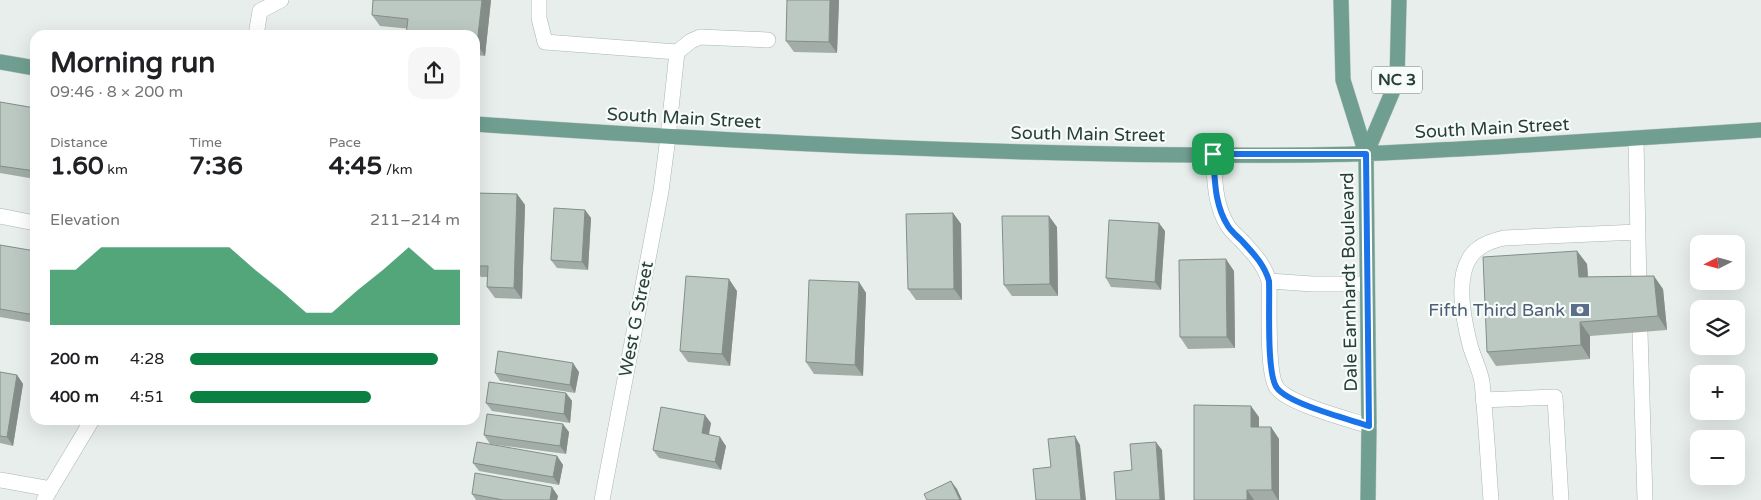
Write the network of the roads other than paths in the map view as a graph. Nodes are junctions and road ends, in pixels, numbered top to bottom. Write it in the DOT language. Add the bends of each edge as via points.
graph roads {
  1 [pos="280,0"];
  2 [pos="539,0"];
  3 [pos="1341,0"];
  4 [pos="1399,0"];
  5 [pos="257,30"];
  6 [pos="768,40"];
  7 [pos="677,52"];
  8 [pos="0,62"];
  9 [pos="30,67"];
  10 [pos="480,124"];
  11 [pos="1761,130"];
  12 [pos="668,137"];
  13 [pos="1636,139"];
  14 [pos="1213,154"];
  15 [pos="1366,154"];
  16 [pos="0,216"];
  17 [pos="30,221"];
  18 [pos="1638,232"];
  19 [pos="1269,281"];
  20 [pos="1367,284"];
  21 [pos="1640,290"];
  22 [pos="1640,332"];
  23 [pos="1483,400"];
  24 [pos="89,425"];
  25 [pos="1369,426"];
  26 [pos="0,480"];
  27 [pos="47,495"];
  28 [pos="602,500"];
  29 [pos="1368,500"];
  30 [pos="1491,500"];
  31 [pos="1561,500"];
  32 [pos="1644,500"];
  1 -- 5 [label="street" via="260,10"];
  2 -- 7 [label="street" via="539,18 545,42"];
  3 -- 15 [label="main road, Dale Earnhardt Boulevard / NC 3" via="1343,80"];
  4 -- 15 [label="main road, Dale Earnhardt Boulevard / NC 3" via="1397,82"];
  6 -- 7 [label="street" via="700,38"];
  7 -- 12 [label="street, West G Street"];
  8 -- 9 [label="main road"];
  10 -- 12 [label="main road, South Main Street"];
  11 -- 13 [label="main road, South Main Street"];
  12 -- 14 [label="main road, South Main Street" via="979,151"];
  12 -- 28 [label="street, West G Street" via="661,191"];
  13 -- 15 [label="main road, South Main Street"];
  13 -- 18 [label="street"];
  14 -- 15 [label="main road, South Main Street"];
  14 -- 19 [label="street" via="1216,200 1220,212 1229,228 1265,268"];
  15 -- 20 [label="main road, Dale Earnhardt Boulevard / NC 3"];
  16 -- 17 [label="street"];
  18 -- 21 [label="street"];
  18 -- 23 [label="street" via="1504,238 1477,249 1466,264 1462,281 1463,310 1481,379"];
  19 -- 20 [label="street"];
  19 -- 25 [label="street" via="1271,370 1277,388 1294,401"];
  20 -- 25 [label="main road, Dale Earnhardt Boulevard / NC 3"];
  22 -- 32 [label="street"];
  23 -- 30 [label="street"];
  23 -- 31 [label="street" via="1555,397"];
  24 -- 27 [label="street"];
  25 -- 29 [label="main road, Dale Earnhardt Boulevard / NC 3"];
  26 -- 27 [label="street"];
}
